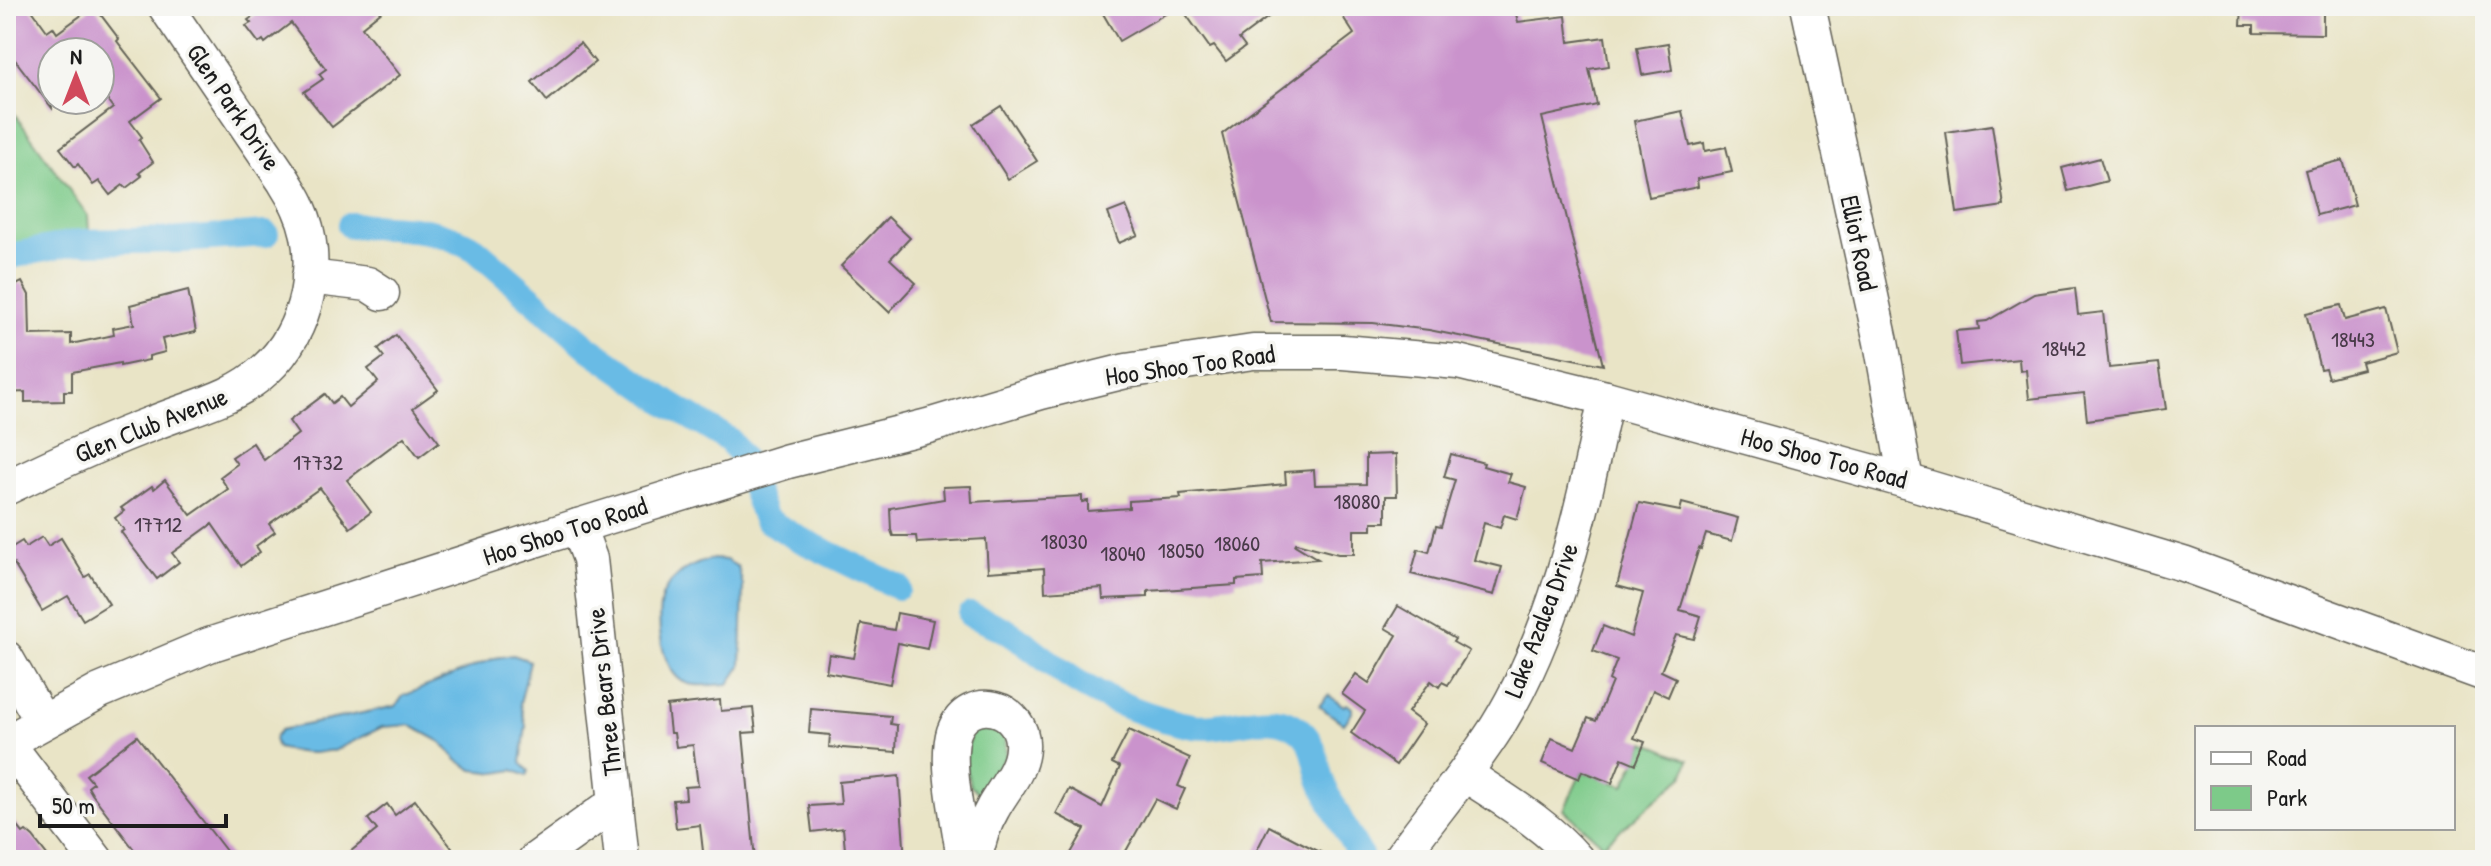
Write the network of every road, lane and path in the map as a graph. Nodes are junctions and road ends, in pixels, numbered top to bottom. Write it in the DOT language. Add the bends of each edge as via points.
graph roads {
  1 [pos="165,6"];
  2 [pos="1808,6"];
  3 [pos="300,209"];
  4 [pos="309,277"];
  5 [pos="382,293"];
  6 [pos="1606,398"];
  7 [pos="1906,481"];
  8 [pos="6,488"];
  9 [pos="578,526"];
  10 [pos="6,658"];
  11 [pos="2485,674"];
  12 [pos="42,721"];
  13 [pos="6,743"];
  14 [pos="1465,774"];
  15 [pos="616,802"];
  16 [pos="96,860"];
  17 [pos="535,860"];
  18 [pos="622,860"];
  19 [pos="964,860"];
  20 [pos="975,860"];
  21 [pos="1399,860"];
  22 [pos="1577,860"];
  1 -- 3 [label="street, Glen Park Drive"];
  2 -- 7 [label="street, Elliot Road"];
  3 -- 4 [label="street, Glen Club Avenue" via="309,245"];
  4 -- 5 [label="street" via="368,284"];
  4 -- 8 [label="street, Glen Club Avenue" via="303,309 286,344 266,370 234,393 107,441"];
  6 -- 7 [label="street, Hoo Shoo Too Road"];
  6 -- 9 [label="street, Hoo Shoo Too Road" via="1458,362 1343,352 1253,352 1126,371 749,473"];
  6 -- 14 [label="street, Lake Azalea Drive" via="1585,495 1549,612 1526,671"];
  7 -- 11 [label="street, Hoo Shoo Too Road" via="2183,564"];
  9 -- 12 [label="street, Hoo Shoo Too Road" via="209,645"];
  9 -- 15 [label="street, Three Bears Drive" via="590,559"];
  10 -- 12 [label="street"];
  12 -- 13 [label="street, Hoo Shoo Too Road"];
  13 -- 16 [label="street"];
  14 -- 21 [label="street, Lake Azalea Drive"];
  14 -- 22 [label="street" via="1518,809"];
  15 -- 17 [label="street"];
  15 -- 18 [label="street, Three Bears Drive"];
  19 -- 20 [label="street" via="951,746 955,730 971,710 994,707 1017,726 1023,745 1021,759 985,822"];
}
